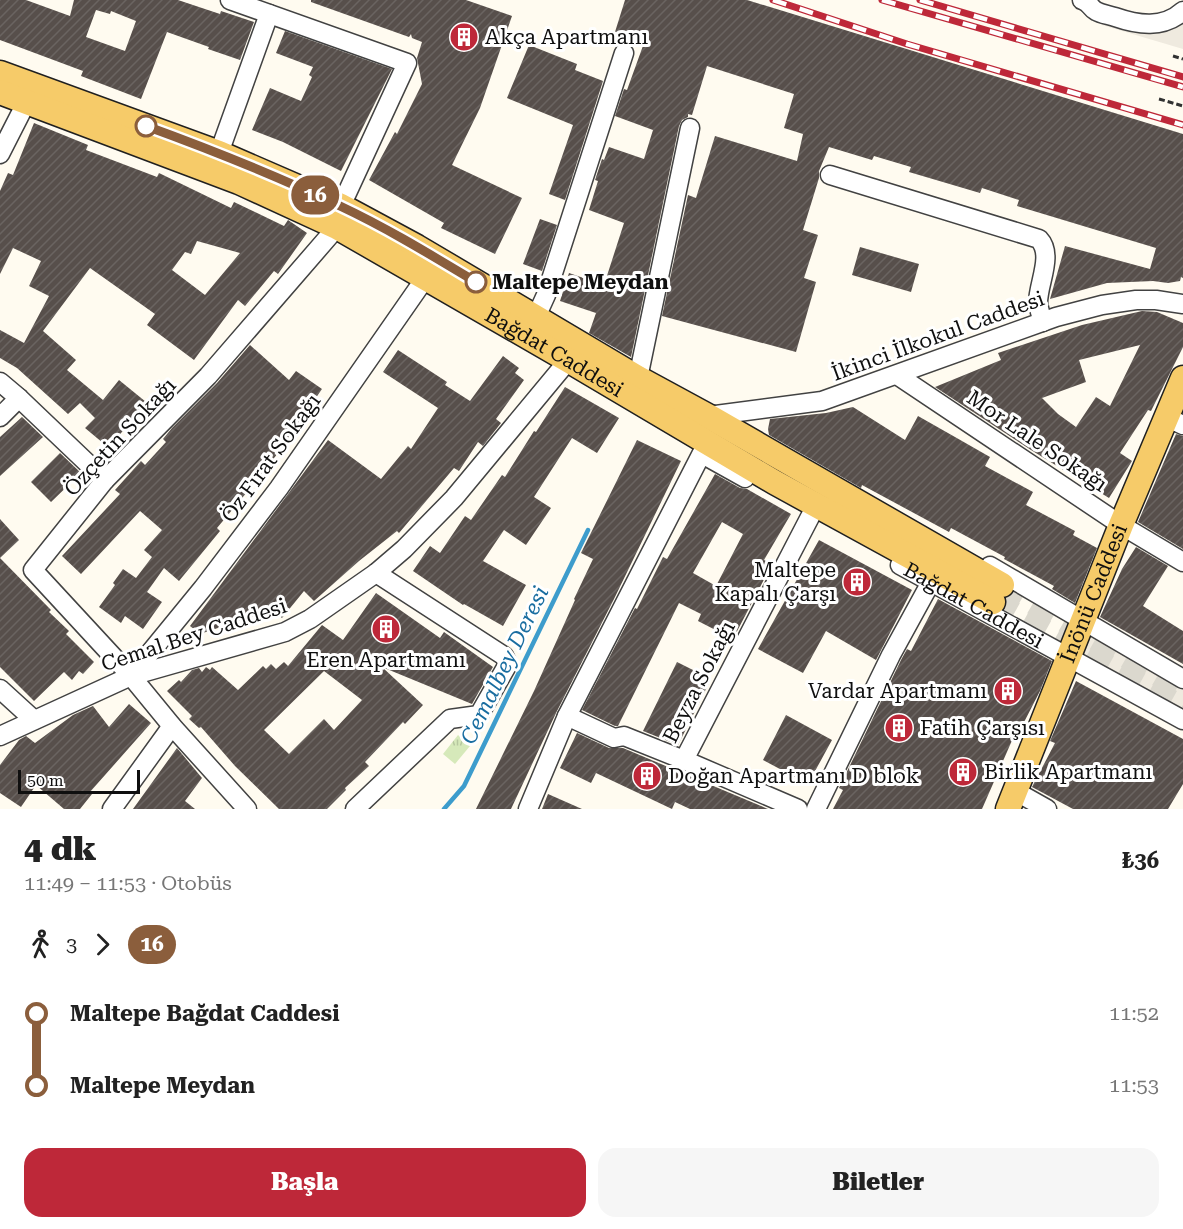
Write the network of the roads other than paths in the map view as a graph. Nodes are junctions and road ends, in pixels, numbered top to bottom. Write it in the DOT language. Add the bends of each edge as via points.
graph roads {
  1 [pos="230,0"];
  2 [pos="1082,0"];
  3 [pos="1183,11"];
  4 [pos="269,14"];
  5 [pos="624,53"];
  6 [pos="0,73"];
  7 [pos="0,92"];
  8 [pos="27,101"];
  9 [pos="690,128"];
  10 [pos="219,153"];
  11 [pos="0,154"];
  12 [pos="830,175"];
  13 [pos="339,217"];
  14 [pos="432,269"];
  15 [pos="1183,304"];
  16 [pos="536,317"];
  17 [pos="1043,321"];
  18 [pos="575,352"];
  19 [pos="897,375"];
  20 [pos="638,378"];
  21 [pos="1183,378"];
  22 [pos="0,382"];
  23 [pos="19,398"];
  24 [pos="708,416"];
  25 [pos="0,417"];
  26 [pos="1174,421"];
  27 [pos="704,449"];
  28 [pos="105,480"];
  29 [pos="811,515"];
  30 [pos="1121,525"];
  31 [pos="945,552"];
  32 [pos="1183,562"];
  33 [pos="376,573"];
  34 [pos="931,582"];
  35 [pos="1084,621"];
  36 [pos="1069,659"];
  37 [pos="131,676"];
  38 [pos="1183,679"];
  39 [pos="0,689"];
  40 [pos="567,716"];
  41 [pos="34,720"];
  42 [pos="1183,720"];
  43 [pos="172,726"];
  44 [pos="0,736"];
  45 [pos="684,760"];
  46 [pos="1012,800"];
  47 [pos="243,808"];
  48 [pos="112,809"];
  49 [pos="355,809"];
  50 [pos="528,809"];
  51 [pos="798,809"];
  52 [pos="816,809"];
  53 [pos="1047,809"];
  1 -- 4 [label="street"];
  2 -- 3 [label="street" via="1095,11 1134,23 1163,23"];
  4 -- 10 [label="street"];
  4 -- 13 [label="street, Özçetin Sokağı" via="407,63"];
  5 -- 16 [label="street"];
  6 -- 10 [label="main road, Bağdat Caddesi"];
  7 -- 8 [label="main road, Bağdat Caddesi"];
  8 -- 11 [label="street"];
  8 -- 13 [label="main road, Bağdat Caddesi"];
  9 -- 20 [label="street"];
  10 -- 13 [label="main road, Bağdat Caddesi"];
  12 -- 17 [label="street" via="1039,239 1046,253 1038,302"];
  13 -- 14 [label="main road, Bağdat Caddesi"];
  13 -- 28 [label="street, Özçetin Sokağı" via="208,376"];
  14 -- 16 [label="main road, Bağdat Caddesi"];
  14 -- 18 [label="main road, Bağdat Caddesi"];
  14 -- 37 [label="street, Öz Fırat Sokağı" via="279,488"];
  15 -- 17 [label="street, İkinci İlkokul Caddesi" via="1136,300"];
  16 -- 18 [label="main road, Bağdat Caddesi"];
  17 -- 19 [label="street, İkinci İlkokul Caddesi"];
  18 -- 20 [label="main road, Bağdat Caddesi"];
  18 -- 27 [label="main road, Bağdat Caddesi"];
  18 -- 33 [label="street, Cemal Bey Caddesi" via="454,498"];
  19 -- 24 [label="street, İkinci İlkokul Caddesi" via="822,401"];
  19 -- 30 [label="street, Mor Lale Sokağı"];
  20 -- 24 [label="main road, Bağdat Caddesi"];
  21 -- 26 [label="main road, İnönü Caddesi"];
  22 -- 23 [label="street"];
  23 -- 25 [label="street"];
  23 -- 28 [label="street"];
  24 -- 31 [label="main road, Bağdat Caddesi"];
  26 -- 30 [label="main road, İnönü Caddesi"];
  27 -- 29 [label="street, Bağdat Caddesi"];
  27 -- 31 [label="main road, Bağdat Caddesi" via="833,516 997,593"];
  27 -- 40 [label="street"];
  28 -- 37 [label="street, Özçetin Sokağı" via="33,570"];
  29 -- 34 [label="street, Bağdat Caddesi"];
  29 -- 45 [label="street, Beyza Sokağı"];
  30 -- 32 [label="street, Mor Lale Sokağı"];
  30 -- 35 [label="main road, İnönü Caddesi"];
  31 -- 35 [label="street, Bağdat Caddesi" via="956,546"];
  33 -- 37 [label="street, Cemal Bey Caddesi" via="285,632"];
  33 -- 49 [label="street" via="504,656 508,664 479,715 450,719"];
  34 -- 36 [label="street, Bağdat Caddesi"];
  34 -- 52 [label="street"];
  35 -- 36 [label="main road, İnönü Caddesi"];
  35 -- 38 [label="street, Bağdat Caddesi"];
  36 -- 42 [label="street, Bağdat Caddesi"];
  36 -- 46 [label="main road, İnönü Caddesi"];
  37 -- 41 [label="street, Cemal Bey Caddesi"];
  37 -- 43 [label="street"];
  39 -- 41 [label="street"];
  40 -- 45 [label="street" via="614,738 624,735"];
  40 -- 50 [label="street"];
  41 -- 44 [label="street, Cemal Bey Caddesi"];
  43 -- 47 [label="street"];
  43 -- 48 [label="street"];
  45 -- 51 [label="street, Beyza Sokağı"];
  46 -- 53 [label="street"];
}
